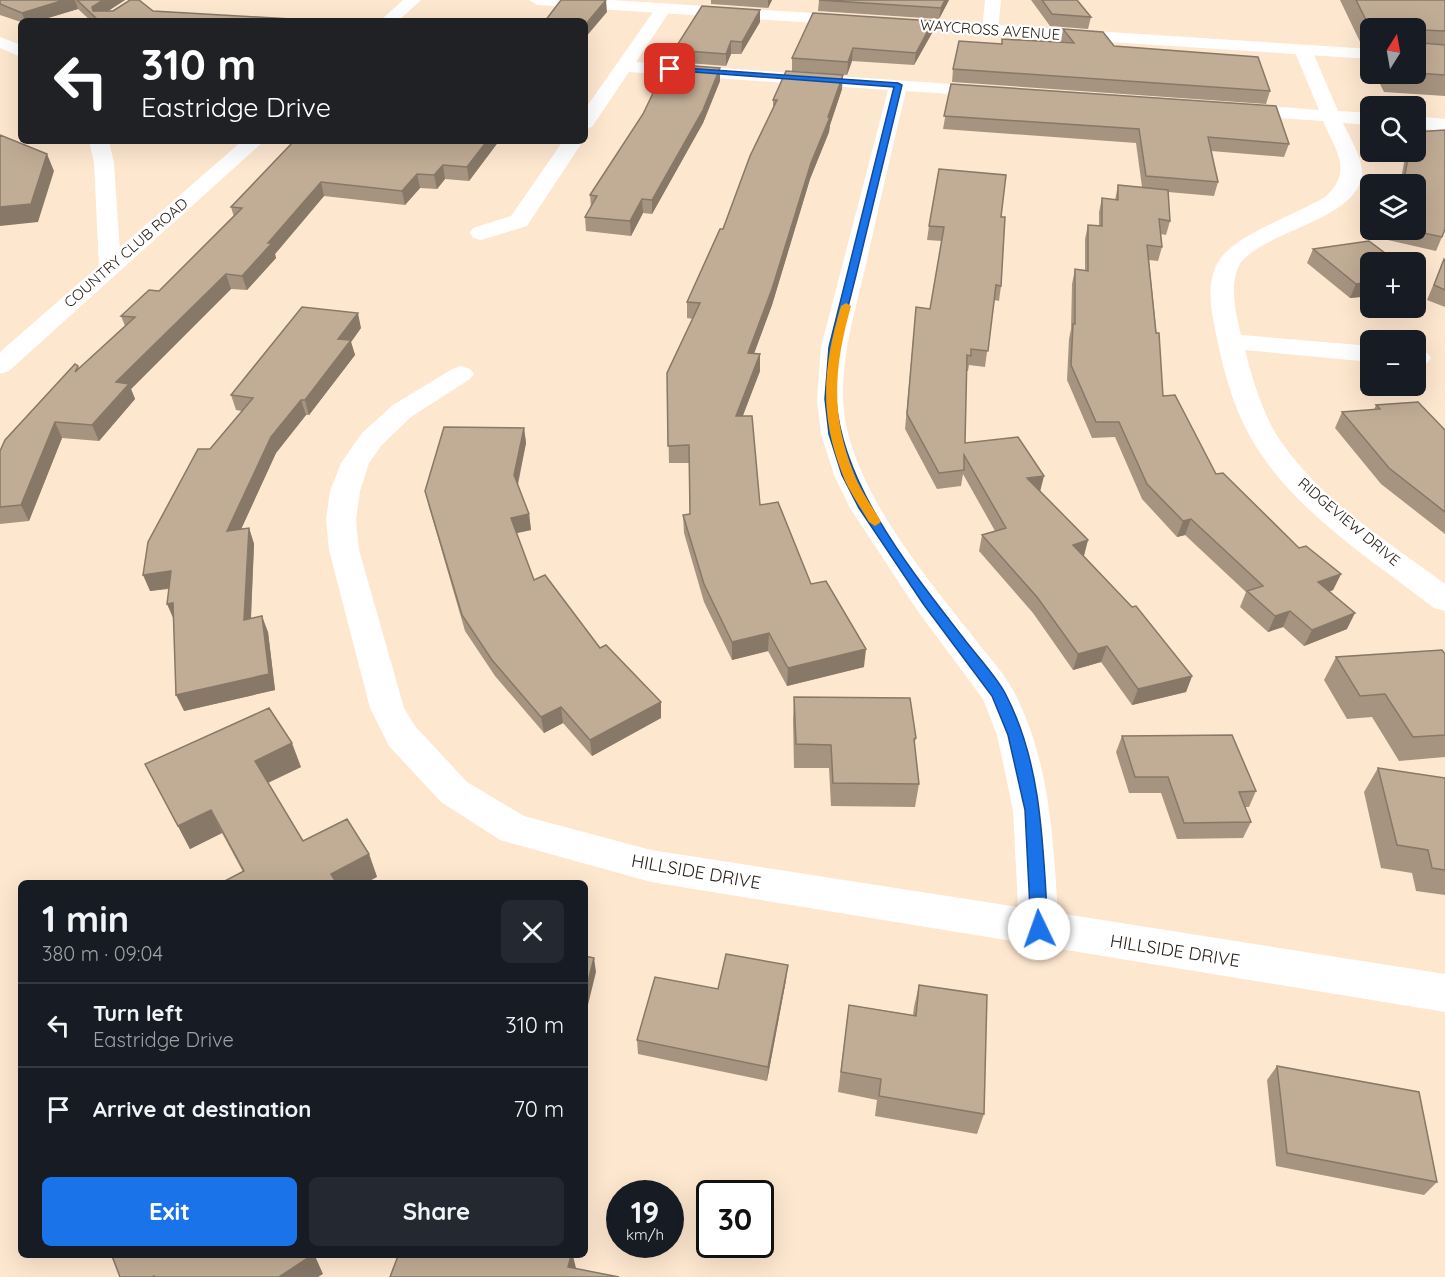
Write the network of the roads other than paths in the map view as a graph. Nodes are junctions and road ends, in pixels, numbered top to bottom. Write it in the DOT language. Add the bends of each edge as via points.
graph roads {
  1 [pos="413,0"];
  2 [pos="537,0"];
  3 [pos="993,0"];
  4 [pos="664,8"];
  5 [pos="392,18"];
  6 [pos="990,30"];
  7 [pos="0,42"];
  8 [pos="1303,50"];
  9 [pos="18,51"];
  10 [pos="1360,53"];
  11 [pos="624,66"];
  12 [pos="898,85"];
  13 [pos="1015,93"];
  14 [pos="1214,108"];
  15 [pos="1331,116"];
  16 [pos="1360,118"];
  17 [pos="588,119"];
  18 [pos="1426,123"];
  19 [pos="1445,125"];
  20 [pos="100,144"];
  21 [pos="251,144"];
  22 [pos="571,144"];
  23 [pos="481,233"];
  24 [pos="110,267"];
  25 [pos="1229,342"];
  26 [pos="1360,353"];
  27 [pos="0,366"];
  28 [pos="462,374"];
  29 [pos="1445,600"];
  30 [pos="1039,929"];
  31 [pos="1445,993"];
  1 -- 5 [label="street"];
  2 -- 4 [label="street, WAYCROSS AVENUE"];
  3 -- 6 [label="street"];
  4 -- 6 [label="street, WAYCROSS AVENUE"];
  4 -- 11 [label="street"];
  6 -- 8 [label="street, WAYCROSS AVENUE"];
  7 -- 9 [label="street"];
  8 -- 10 [label="street, WAYCROSS AVENUE"];
  8 -- 15 [label="street, RIDGEVIEW DRIVE"];
  11 -- 12 [label="street"];
  11 -- 17 [label="street"];
  12 -- 13 [label="street"];
  12 -- 30 [label="street" via="834,347 830,399 835,434 848,475 866,508 928,602 998,694 1011,725 1032,810"];
  14 -- 15 [label="street"];
  15 -- 16 [label="street"];
  15 -- 25 [label="street, RIDGEVIEW DRIVE" via="1351,164 1351,178 1343,191 1320,210 1263,237 1227,264 1223,276"];
  18 -- 19 [label="street"];
  20 -- 24 [label="street"];
  21 -- 24 [label="street, COUNTRY CLUB ROAD"];
  22 -- 23 [label="street" via="519,221"];
  24 -- 27 [label="street, COUNTRY CLUB ROAD"];
  25 -- 26 [label="street"];
  25 -- 29 [label="street, RIDGEVIEW DRIVE" via="1254,417 1270,447 1295,477 1346,524"];
  28 -- 30 [label="street, HILLSIDE DRIVE" via="402,411 372,439 352,472 341,520 344,550 387,708 402,736 454,792 513,829 651,866"];
  30 -- 31 [label="street, HILLSIDE DRIVE"];
}
